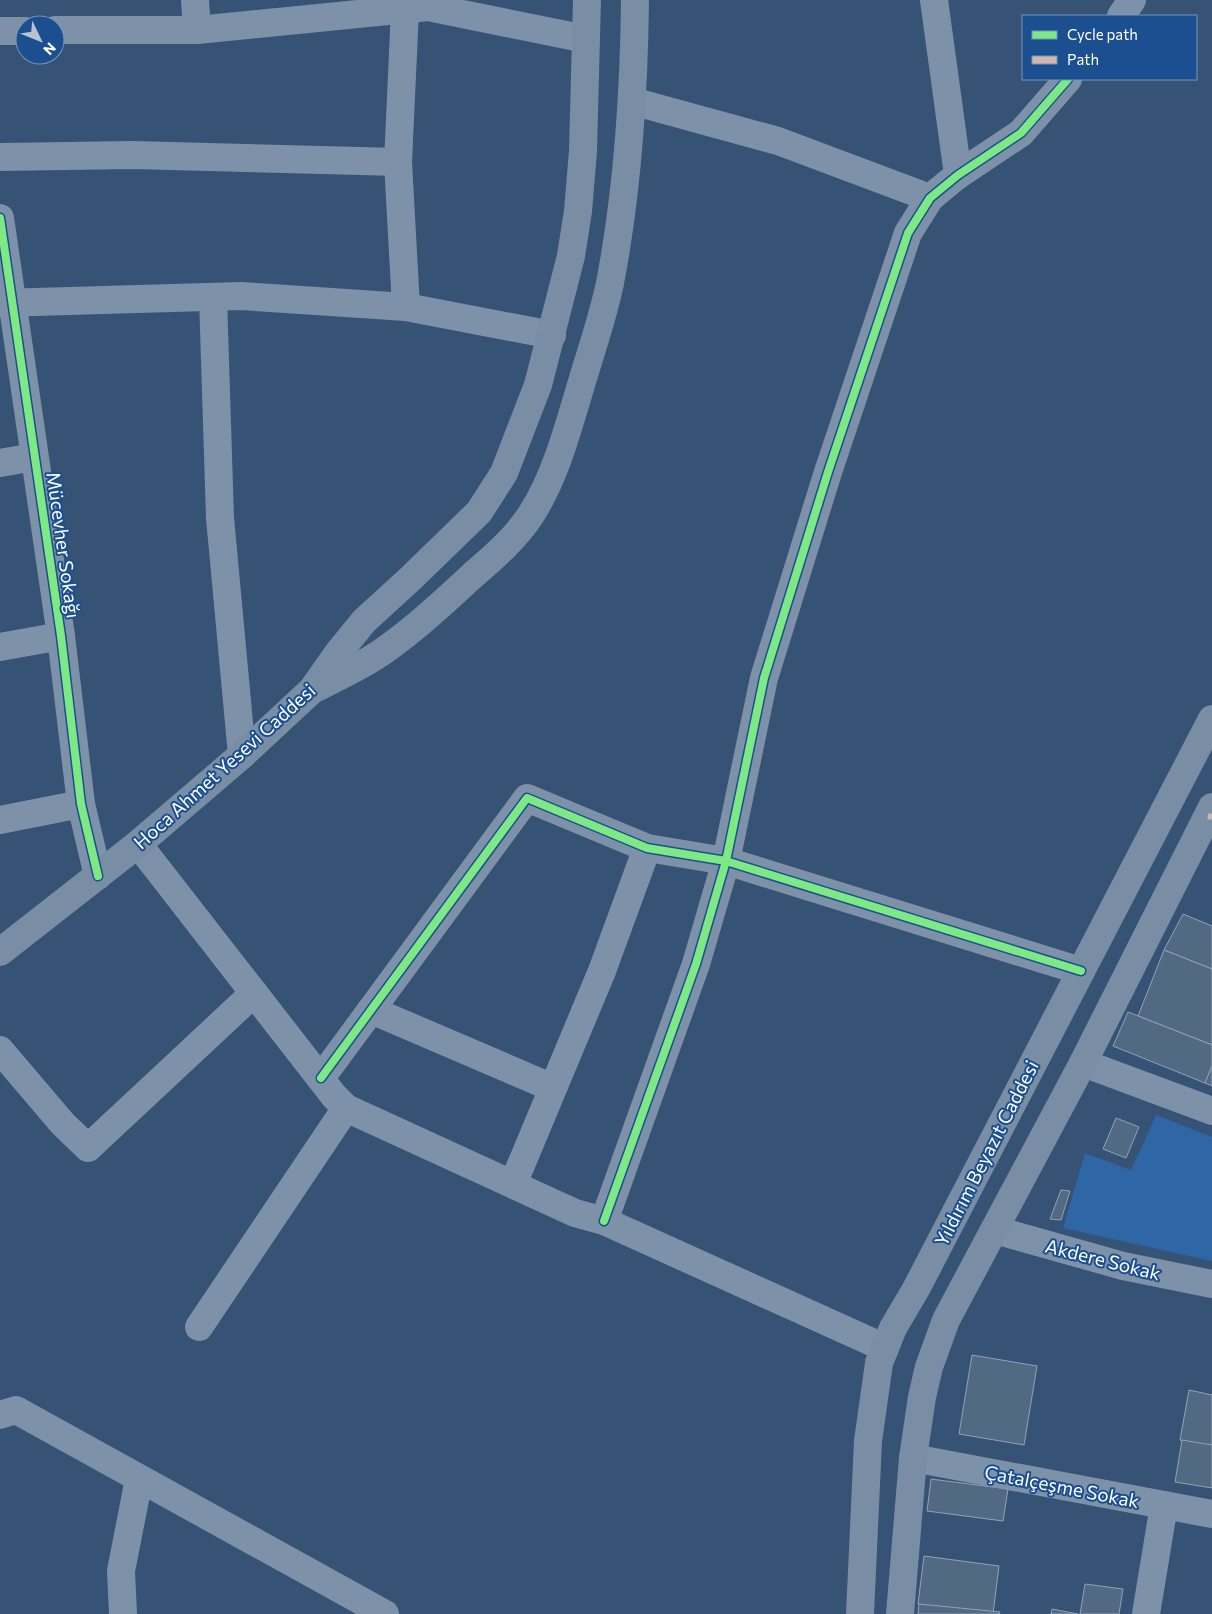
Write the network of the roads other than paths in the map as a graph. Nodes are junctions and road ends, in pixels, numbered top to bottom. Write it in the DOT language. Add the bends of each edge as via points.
graph roads {
  1 [pos="195,0"];
  2 [pos="587,0"];
  3 [pos="635,0"];
  4 [pos="934,0"];
  5 [pos="1132,0"];
  6 [pos="420,6"];
  7 [pos="1122,15"];
  8 [pos="15,30"];
  9 [pos="65,30"];
  10 [pos="197,30"];
  11 [pos="0,31"];
  12 [pos="586,40"];
  13 [pos="1067,80"];
  14 [pos="632,101"];
  15 [pos="0,157"];
  16 [pos="398,162"];
  17 [pos="958,175"];
  18 [pos="930,198"];
  19 [pos="0,218"];
  20 [pos="213,297"];
  21 [pos="6,303"];
  22 [pos="406,307"];
  23 [pos="552,335"];
  24 [pos="34,457"];
  25 [pos="0,463"];
  26 [pos="61,636"];
  27 [pos="0,647"];
  28 [pos="312,690"];
  29 [pos="1212,720"];
  30 [pos="242,755"];
  31 [pos="81,804"];
  32 [pos="1212,807"];
  33 [pos="0,820"];
  34 [pos="138,844"];
  35 [pos="647,848"];
  36 [pos="726,861"];
  37 [pos="98,876"];
  38 [pos="0,952"];
  39 [pos="1081,970"];
  40 [pos="254,993"];
  41 [pos="371,1010"];
  42 [pos="0,1050"];
  43 [pos="1083,1062"];
  44 [pos="321,1078"];
  45 [pos="553,1088"];
  46 [pos="346,1108"];
  47 [pos="1212,1111"];
  48 [pos="513,1184"];
  49 [pos="604,1221"];
  50 [pos="995,1230"];
  51 [pos="1212,1284"];
  52 [pos="199,1327"];
  53 [pos="885,1348"];
  54 [pos="5,1406"];
  55 [pos="913,1458"];
  56 [pos="139,1479"];
  57 [pos="1164,1505"];
  58 [pos="1212,1514"];
  59 [pos="122,1614"];
  60 [pos="384,1614"];
  61 [pos="860,1614"];
  62 [pos="900,1614"];
  63 [pos="1146,1614"];
  1 -- 10 [label="street"];
  2 -- 12 [label="main road, Hoca Ahmet Yesevi Caddesi"];
  3 -- 14 [label="main road"];
  4 -- 17 [label="street"];
  5 -- 7 [label="street"];
  6 -- 10 [label="street"];
  6 -- 12 [label="street"];
  6 -- 16 [label="street"];
  8 -- 11 [label="street"];
  9 -- 10 [label="street"];
  12 -- 23 [label="main road, Hoca Ahmet Yesevi Caddesi" via="578,211"];
  13 -- 17 [label="street" via="1021,133"];
  14 -- 18 [label="street" via="778,141"];
  14 -- 28 [label="main road" via="629,156 610,285 567,432 547,487 531,515 500,551 431,614 392,645"];
  15 -- 16 [label="street" via="132,155"];
  16 -- 22 [label="street"];
  17 -- 18 [label="street"];
  18 -- 36 [label="street" via="908,233 828,472 764,678"];
  19 -- 21 [label="street, Mücevher Sokağı"];
  20 -- 21 [label="street"];
  20 -- 22 [label="street"];
  20 -- 30 [label="street" via="220,518"];
  21 -- 24 [label="street, Mücevher Sokağı"];
  22 -- 23 [label="street"];
  23 -- 28 [label="main road, Hoca Ahmet Yesevi Caddesi" via="523,427 504,473 479,512 364,621"];
  24 -- 25 [label="street"];
  24 -- 26 [label="street, Mücevher Sokağı"];
  26 -- 27 [label="street"];
  26 -- 31 [label="street, Mücevher Sokağı"];
  28 -- 30 [label="main road, Hoca Ahmet Yesevi Caddesi"];
  29 -- 39 [label="main road, Yıldırım Beyazıt Caddesi"];
  30 -- 34 [label="main road, Hoca Ahmet Yesevi Caddesi"];
  31 -- 33 [label="street"];
  31 -- 37 [label="street, Mücevher Sokağı"];
  32 -- 43 [label="main road"];
  34 -- 37 [label="main road, Hoca Ahmet Yesevi Caddesi"];
  34 -- 40 [label="street"];
  35 -- 36 [label="street"];
  35 -- 41 [label="street" via="527,798"];
  35 -- 45 [label="street" via="602,971"];
  36 -- 39 [label="street"];
  36 -- 49 [label="street" via="696,964"];
  37 -- 38 [label="main road, Hoca Ahmet Yesevi Caddesi"];
  39 -- 53 [label="main road, Yıldırım Beyazıt Caddesi"];
  40 -- 42 [label="street" via="88,1148 63,1124"];
  40 -- 44 [label="street"];
  41 -- 44 [label="street"];
  41 -- 45 [label="street"];
  43 -- 47 [label="street"];
  43 -- 50 [label="main road"];
  44 -- 46 [label="street"];
  45 -- 48 [label="street"];
  46 -- 48 [label="street"];
  46 -- 52 [label="street"];
  48 -- 49 [label="street" via="575,1213"];
  49 -- 53 [label="street"];
  50 -- 51 [label="street, Akdere Sokak" via="1123,1266"];
  50 -- 55 [label="main road" via="946,1320 928,1374"];
  53 -- 61 [label="main road, Yıldırım Beyazıt Caddesi" via="868,1442"];
  54 -- 56 [label="street"];
  55 -- 57 [label="street, Çatalçeşme Sokak"];
  55 -- 62 [label="main road"];
  56 -- 59 [label="street" via="120,1571"];
  56 -- 60 [label="street"];
  57 -- 58 [label="street, Çatalçeşme Sokak"];
  57 -- 63 [label="street"];
}
